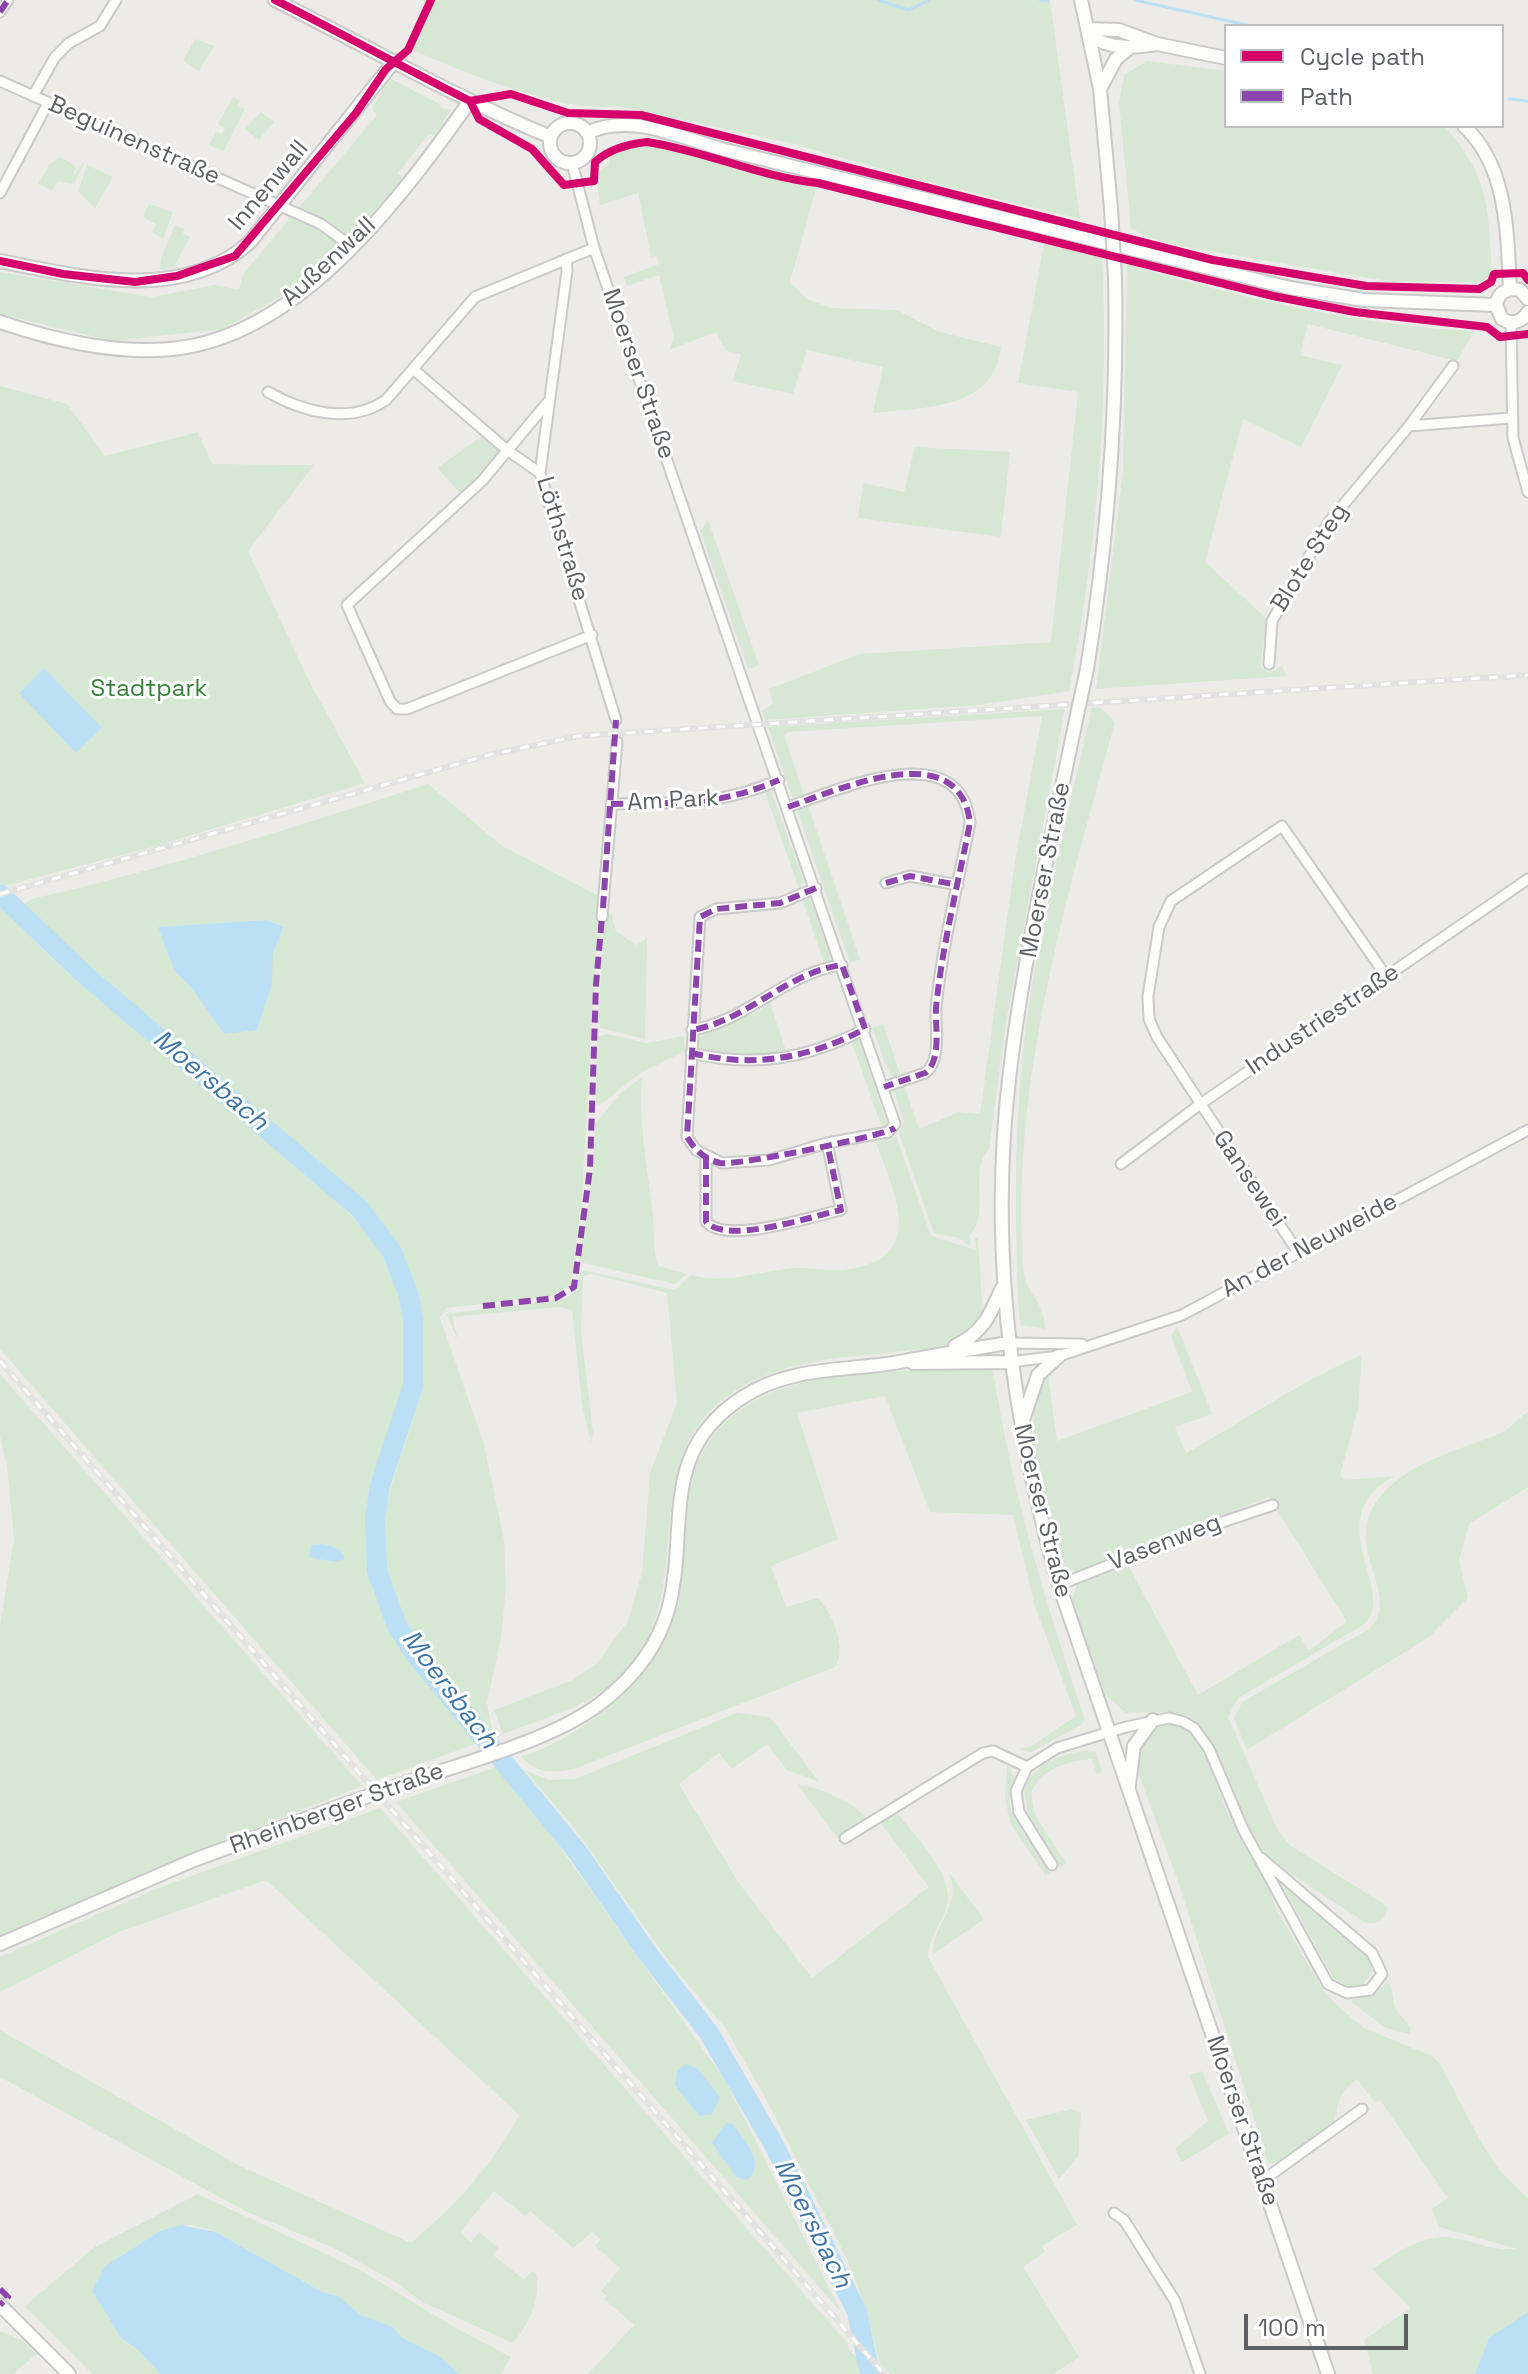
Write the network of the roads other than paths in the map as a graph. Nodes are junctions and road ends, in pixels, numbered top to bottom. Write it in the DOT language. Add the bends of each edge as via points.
graph roads {
  1 [pos="8,0"];
  2 [pos="116,0"];
  3 [pos="275,0"];
  4 [pos="1081,0"];
  5 [pos="0,12"];
  6 [pos="1089,33"];
  7 [pos="1157,44"];
  8 [pos="1128,49"];
  9 [pos="1224,58"];
  10 [pos="392,64"];
  11 [pos="0,81"];
  12 [pos="1100,89"];
  13 [pos="33,96"];
  14 [pos="470,101"];
  15 [pos="48,103"];
  16 [pos="1466,128"];
  17 [pos="587,133"];
  18 [pos="551,137"];
  19 [pos="572,163"];
  20 [pos="0,193"];
  21 [pos="279,206"];
  22 [pos="351,246"];
  23 [pos="594,248"];
  24 [pos="566,259"];
  25 [pos="0,261"];
  26 [pos="1510,289"];
  27 [pos="1528,299"];
  28 [pos="1496,305"];
  29 [pos="1528,312"];
  30 [pos="0,322"];
  31 [pos="1511,322"];
  32 [pos="1453,366"];
  33 [pos="413,369"];
  34 [pos="268,392"];
  35 [pos="547,403"];
  36 [pos="1511,418"];
  37 [pos="1409,426"];
  38 [pos="507,450"];
  39 [pos="540,473"];
  40 [pos="1528,492"];
  41 [pos="592,635"];
  42 [pos="1269,664"];
  43 [pos="616,720"];
  44 [pos="617,742"];
  45 [pos="779,780"];
  46 [pos="611,804"];
  47 [pos="788,807"];
  48 [pos="886,883"];
  49 [pos="1526,884"];
  50 [pos="958,885"];
  51 [pos="816,888"];
  52 [pos="602,917"];
  53 [pos="842,965"];
  54 [pos="1386,976"];
  55 [pos="865,1029"];
  56 [pos="692,1030"];
  57 [pos="691,1053"];
  58 [pos="884,1087"];
  59 [pos="1199,1105"];
  60 [pos="1528,1130"];
  61 [pos="827,1143"];
  62 [pos="706,1157"];
  63 [pos="1121,1164"];
  64 [pos="1299,1254"];
  65 [pos="1003,1285"];
  66 [pos="1008,1343"];
  67 [pos="1085,1345"];
  68 [pos="944,1351"];
  69 [pos="1059,1356"];
  70 [pos="1010,1362"];
  71 [pos="894,1363"];
  72 [pos="1021,1426"];
  73 [pos="1273,1505"];
  74 [pos="1059,1585"];
  75 [pos="1153,1720"];
  76 [pos="1107,1732"];
  77 [pos="1027,1767"];
  78 [pos="1130,1796"];
  79 [pos="845,1838"];
  80 [pos="1261,1858"];
  81 [pos="1052,1865"];
  82 [pos="0,1944"];
  83 [pos="1362,2109"];
  84 [pos="1262,2181"];
  85 [pos="1114,2213"];
  86 [pos="0,2305"];
  87 [pos="69,2374"];
  88 [pos="1200,2374"];
  89 [pos="1328,2374"];
  1 -- 5 [label="street"];
  2 -- 13 [label="street" via="100,26 55,57"];
  3 -- 10 [label="main road"];
  4 -- 6 [label="main road, Moerser Straße"];
  6 -- 7 [label="main road" via="1119,30"];
  6 -- 8 [label="main road" via="1107,46"];
  6 -- 12 [label="main road, Moerser Straße"];
  7 -- 8 [label="main road"];
  7 -- 9 [label="main road"];
  8 -- 12 [label="main road" via="1116,59"];
  10 -- 14 [label="main road"];
  10 -- 21 [label="main road, Innenwall"];
  11 -- 13 [label="street, Beguinenstraße"];
  12 -- 65 [label="main road, Moerser Straße, bridge" via="1115,277 1111,491 1087,669 1034,920 1009,1074"];
  13 -- 15 [label="street, Beguinenstraße"];
  14 -- 18 [label="main road"];
  14 -- 22 [label="main road, Außenwall" via="406,186"];
  15 -- 20 [label="street"];
  15 -- 21 [label="street, Beguinenstraße"];
  16 -- 26 [label="main road" via="1487,154 1497,179"];
  17 -- 18 [label="main road" via="566,123"];
  17 -- 19 [label="main road" via="589,148"];
  17 -- 28 [label="main road" via="600,126 638,125 1290,288 1364,300"];
  18 -- 19 [label="main road" via="557,159"];
  19 -- 23 [label="street, Moerser Straße"];
  21 -- 22 [label="street, Beguinenstraße" via="321,224"];
  21 -- 25 [label="main road, Innenwall" via="235,256 177,276 135,282"];
  22 -- 30 [label="main road, Außenwall" via="294,300 225,337 187,347 150,351 99,346"];
  23 -- 24 [label="street"];
  23 -- 45 [label="street, Moerser Straße"];
  24 -- 33 [label="street" via="475,297"];
  24 -- 35 [label="street, Löthstraße"];
  26 -- 27 [label="main road"];
  26 -- 28 [label="main road"];
  28 -- 31 [label="main road" via="1499,315"];
  29 -- 31 [label="main road"];
  31 -- 36 [label="street"];
  32 -- 37 [label="street, Blote Steg"];
  33 -- 34 [label="street" via="375,408 351,413 316,413"];
  33 -- 38 [label="street"];
  35 -- 38 [label="street"];
  35 -- 39 [label="street, Löthstraße"];
  36 -- 37 [label="street"];
  36 -- 40 [label="street" via="1515,455"];
  37 -- 42 [label="street, Blote Steg" via="1329,522 1272,621"];
  38 -- 39 [label="street"];
  38 -- 41 [label="street" via="439,524 347,605 390,701 397,709 407,709"];
  39 -- 41 [label="street, Löthstraße"];
  41 -- 43 [label="street, Löthstraße"];
  44 -- 46 [label="street"];
  45 -- 46 [label="street, Am Park" via="734,798"];
  45 -- 47 [label="street, Moerser Straße"];
  46 -- 52 [label="street"];
  47 -- 50 [label="street" via="889,774 945,781 963,796 970,823"];
  47 -- 51 [label="street, Moerser Straße"];
  48 -- 50 [label="street" via="910,876"];
  49 -- 54 [label="street, Industriestraße"];
  50 -- 58 [label="street" via="930,1069"];
  51 -- 53 [label="street, Moerser Straße"];
  51 -- 56 [label="street" via="780,903 716,909 700,917"];
  53 -- 55 [label="street, Moerser Straße"];
  53 -- 56 [label="street" via="794,981 731,1017"];
  54 -- 59 [label="street, Industriestraße"];
  54 -- 59 [label="street, Gansewei" via="1282,826 1171,901 1159,927 1149,1019"];
  55 -- 57 [label="street" via="768,1062 729,1062"];
  55 -- 58 [label="street, Moerser Straße"];
  56 -- 57 [label="street"];
  57 -- 62 [label="street" via="687,1137"];
  58 -- 61 [label="street, Moerser Straße" via="895,1128"];
  59 -- 63 [label="street, Industriestraße"];
  59 -- 64 [label="street, Gansewei"];
  60 -- 64 [label="street, An der Neuweide"];
  61 -- 62 [label="street" via="769,1160 722,1163"];
  61 -- 62 [label="street" via="841,1210 746,1230 725,1231 706,1222"];
  64 -- 67 [label="street, An der Neuweide" via="1182,1315"];
  65 -- 66 [label="main road, Moerser Straße"];
  65 -- 68 [label="main road" via="985,1326"];
  66 -- 67 [label="street, An der Neuweide"];
  66 -- 68 [label="main road, Rheinberger Straße"];
  66 -- 70 [label="main road, Moerser Straße"];
  67 -- 69 [label="street, An der Neuweide"];
  68 -- 71 [label="main road, Rheinberger Straße"];
  69 -- 70 [label="street, An der Neuweide"];
  69 -- 72 [label="main road" via="1038,1375"];
  70 -- 71 [label="main road, Rheinberger Straße"];
  70 -- 72 [label="main road, Moerser Straße"];
  71 -- 82 [label="main road, Rheinberger Straße, bridge" via="799,1373 758,1388 725,1410 701,1439 684,1473 677,1502 672,1590 654,1643 623,1684 592,1711 534,1737 194,1860"];
  72 -- 74 [label="main road, Moerser Straße"];
  73 -- 74 [label="street, Vasenweg"];
  74 -- 76 [label="main road, Moerser Straße"];
  75 -- 76 [label="street"];
  75 -- 78 [label="main road" via="1134,1746"];
  75 -- 80 [label="street" via="1169,1718 1194,1728"];
  76 -- 77 [label="street" via="1057,1748"];
  76 -- 78 [label="main road, Moerser Straße"];
  77 -- 79 [label="street" via="1003,1754 983,1753"];
  77 -- 81 [label="street" via="1016,1791 1019,1812"];
  78 -- 84 [label="main road, Moerser Straße"];
  80 -- 80 [label="street" via="1328,1984 1347,1993 1370,1990 1382,1974 1377,1959"];
  83 -- 84 [label="street"];
  84 -- 89 [label="main road, Moerser Straße"];
  85 -- 88 [label="street" via="1165,2281"];
  86 -- 87 [label="main road"];
}
